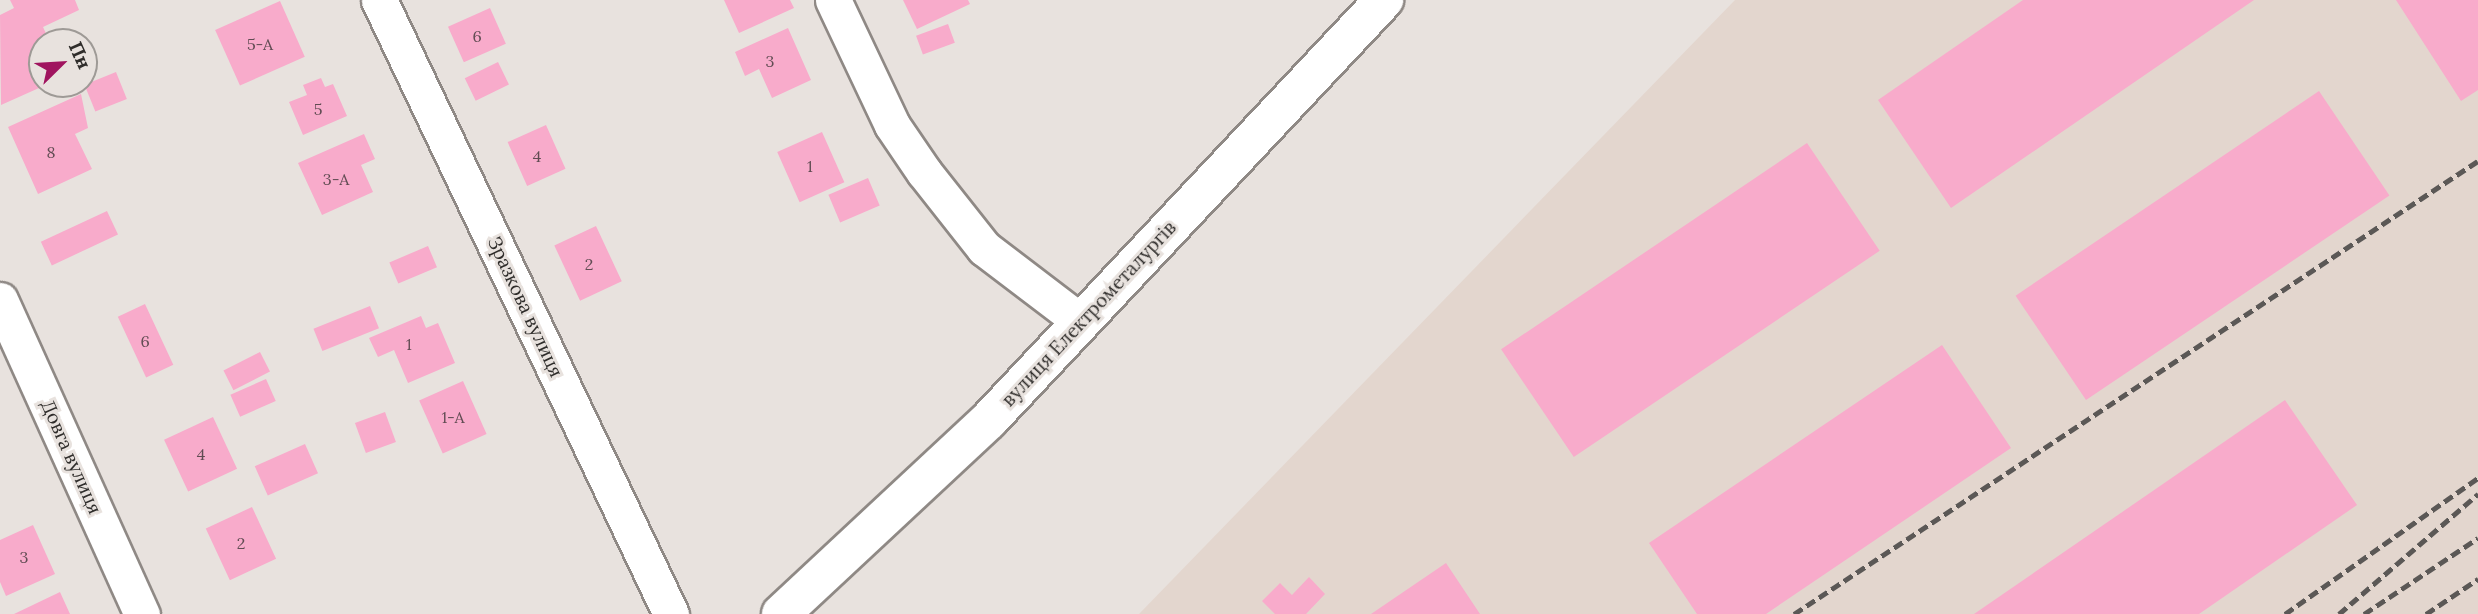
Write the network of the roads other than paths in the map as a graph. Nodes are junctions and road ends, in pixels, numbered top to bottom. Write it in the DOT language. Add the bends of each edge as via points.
graph roads {
  1 [pos="379,0"];
  2 [pos="833,0"];
  3 [pos="1384,0"];
  4 [pos="0,300"];
  5 [pos="1081,322"];
  6 [pos="142,614"];
  7 [pos="671,614"];
  8 [pos="780,614"];
  1 -- 7 [label="street, Зразкова вулиця"];
  2 -- 5 [label="street" via="892,125 924,172 984,248"];
  3 -- 5 [label="main road, вулиця Електрометалургів"];
  4 -- 6 [label="street, Довга вулиця"];
  5 -- 8 [label="main road, вулиця Електрометалургів" via="989,420"];
}
